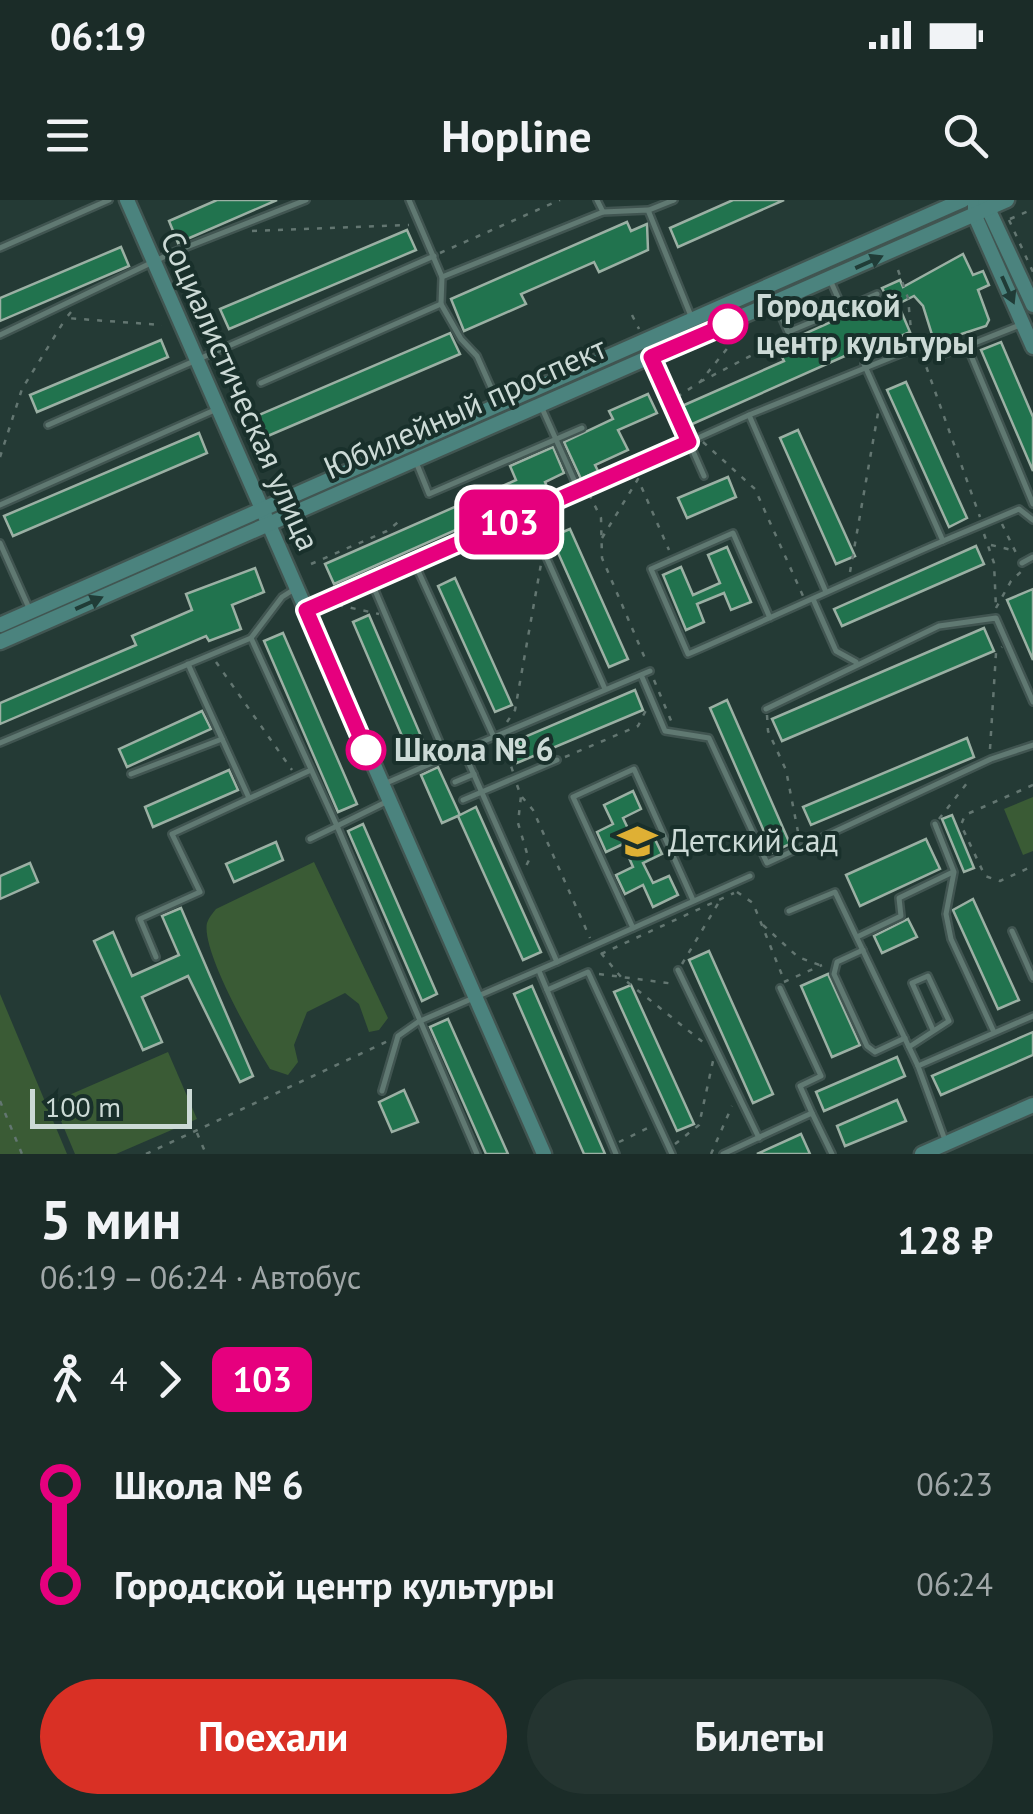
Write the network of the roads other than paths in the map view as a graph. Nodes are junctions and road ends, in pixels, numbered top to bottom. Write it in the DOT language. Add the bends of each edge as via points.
graph roads {
  1 [pos="109,200"];
  2 [pos="127,200"];
  3 [pos="306,200"];
  4 [pos="409,200"];
  5 [pos="597,200"];
  6 [pos="673,200"];
  7 [pos="963,200"];
  8 [pos="989,204"];
  9 [pos="648,210"];
  10 [pos="602,212"];
  11 [pos="0,248"];
  12 [pos="434,256"];
  13 [pos="154,262"];
  14 [pos="442,276"];
  15 [pos="829,279"];
  16 [pos="877,294"];
  17 [pos="775,303"];
  18 [pos="441,304"];
  19 [pos="1033,305"];
  20 [pos="842,309"];
  21 [pos="692,319"];
  22 [pos="1022,324"];
  23 [pos="0,336"];
  24 [pos="967,346"];
  25 [pos="1033,348"];
  26 [pos="651,357"];
  27 [pos="195,359"];
  28 [pos="864,364"];
  29 [pos="261,383"];
  30 [pos="523,393"];
  31 [pos="498,404"];
  32 [pos="535,407"];
  33 [pos="217,409"];
  34 [pos="749,414"];
  35 [pos="48,424"];
  36 [pos="582,428"];
  37 [pos="555,440"];
  38 [pos="689,442"];
  39 [pos="414,460"];
  40 [pos="704,476"];
  41 [pos="582,489"];
  42 [pos="1033,504"];
  43 [pos="0,505"];
  44 [pos="261,508"];
  45 [pos="526,514"];
  46 [pos="1033,520"];
  47 [pos="268,524"];
  48 [pos="943,541"];
  49 [pos="0,543"];
  50 [pos="1033,557"];
  51 [pos="414,562"];
  52 [pos="1022,564"];
  53 [pos="371,581"];
  54 [pos="296,588"];
  55 [pos="826,592"];
  56 [pos="809,600"];
  57 [pos="306,610"];
  58 [pos="30,611"];
  59 [pos="770,618"];
  60 [pos="0,624"];
  61 [pos="252,638"];
  62 [pos="0,642"];
  63 [pos="856,662"];
  64 [pos="188,664"];
  65 [pos="650,671"];
  66 [pos="641,676"];
  67 [pos="605,689"];
  68 [pos="1033,702"];
  69 [pos="766,709"];
  70 [pos="496,734"];
  71 [pos="222,738"];
  72 [pos="0,743"];
  73 [pos="1033,745"];
  74 [pos="464,750"];
  75 [pos="446,757"];
  76 [pos="557,760"];
  77 [pos="310,770"];
  78 [pos="132,774"];
  79 [pos="474,774"];
  80 [pos="455,782"];
  81 [pos="381,785"];
  82 [pos="482,792"];
  83 [pos="249,798"];
  84 [pos="464,800"];
  85 [pos="388,801"];
  86 [pos="935,824"];
  87 [pos="337,826"];
  88 [pos="310,839"];
  89 [pos="954,872"];
  90 [pos="750,876"];
  91 [pos="693,900"];
  92 [pos="788,911"];
  93 [pos="633,928"];
  94 [pos="1012,931"];
  95 [pos="857,937"];
  96 [pos="863,950"];
  97 [pos="156,957"];
  98 [pos="557,962"];
  99 [pos="678,970"];
  100 [pos="539,971"];
  101 [pos="1033,978"];
  102 [pos="780,988"];
  103 [pos="547,990"];
  104 [pos="476,999"];
  105 [pos="1033,1016"];
  106 [pos="418,1022"];
  107 [pos="933,1030"];
  108 [pos="993,1030"];
  109 [pos="905,1038"];
  110 [pos="909,1047"];
  111 [pos="918,1066"];
  112 [pos="382,1091"];
  113 [pos="1033,1105"];
  114 [pos="812,1113"];
  115 [pos="759,1138"];
  116 [pos="946,1143"];
  117 [pos="671,1151"];
  118 [pos="476,1154"];
  119 [pos="544,1154"];
  120 [pos="616,1154"];
  121 [pos="723,1154"];
  122 [pos="832,1154"];
  123 [pos="922,1154"];
  1 -- 11 [label="lane"];
  2 -- 13 [label="main road, Социалистическая улица"];
  3 -- 13 [label="lane"];
  4 -- 12 [label="lane"];
  5 -- 10 [label="lane"];
  6 -- 9 [label="lane"];
  7 -- 21 [label="main road, Юбилейный проспект"];
  15 -- 8 [label="main road, Юбилейный проспект, one-way"];
  8 -- 19 [label="main road"];
  8 -- 22 [label="main road, one-way"];
  9 -- 10 [label="lane"];
  9 -- 21 [label="lane"];
  10 -- 14 [label="lane"];
  12 -- 14 [label="lane"];
  12 -- 27 [label="lane"];
  13 -- 23 [label="lane"];
  13 -- 27 [label="main road, Социалистическая улица"];
  14 -- 18 [label="lane"];
  15 -- 17 [label="main road, Юбилейный проспект"];
  15 -- 20 [label="lane"];
  16 -- 20 [label="lane"];
  17 -- 20 [label="lane" via="788,332"];
  17 -- 26 [label="main road, Юбилейный проспект"];
  18 -- 29 [label="lane"];
  18 -- 31 [label="lane" via="477,356"];
  21 -- 30 [label="main road, Юбилейный проспект"];
  22 -- 24 [label="lane"];
  22 -- 25 [label="main road"];
  24 -- 28 [label="lane" via="941,355 926,343"];
  24 -- 42 [label="lane"];
  26 -- 32 [label="main road, Юбилейный проспект"];
  26 -- 38 [label="lane"];
  27 -- 33 [label="main road, Социалистическая улица"];
  27 -- 35 [label="lane"];
  28 -- 34 [label="lane"];
  28 -- 48 [label="lane"];
  30 -- 31 [label="main road, Юбилейный проспект"];
  30 -- 32 [label="lane"];
  31 -- 44 [label="main road, Юбилейный проспект"];
  32 -- 37 [label="lane"];
  32 -- 39 [label="main road, Юбилейный проспект"];
  33 -- 43 [label="lane"];
  33 -- 44 [label="main road, Социалистическая улица"];
  34 -- 38 [label="lane"];
  34 -- 55 [label="lane"];
  36 -- 37 [label="lane"];
  37 -- 39 [label="lane" via="429,494"];
  37 -- 41 [label="lane"];
  38 -- 40 [label="lane"];
  38 -- 41 [label="lane"];
  39 -- 47 [label="main road, Юбилейный проспект"];
  41 -- 45 [label="lane"];
  44 -- 47 [label="main road, Социалистическая улица"];
  44 -- 58 [label="main road, Юбилейный проспект"];
  45 -- 51 [label="lane"];
  45 -- 67 [label="lane"];
  46 -- 48 [label="lane" via="1020,509"];
  47 -- 54 [label="main road, Социалистическая улица"];
  62 -- 47 [label="main road, Юбилейный проспект, one-way"];
  48 -- 55 [label="lane"];
  49 -- 58 [label="lane"];
  50 -- 52 [label="lane"];
  51 -- 53 [label="lane"];
  51 -- 70 [label="lane"];
  53 -- 57 [label="lane"];
  53 -- 75 [label="lane"];
  54 -- 57 [label="main road, Социалистическая улица"];
  54 -- 61 [label="lane"];
  55 -- 56 [label="lane"];
  56 -- 59 [label="lane"];
  56 -- 63 [label="lane" via="836,650"];
  57 -- 81 [label="main road, Социалистическая улица"];
  58 -- 60 [label="main road, Юбилейный проспект"];
  59 -- 59 [label="lane" via="688,654 650,569 733,533"];
  61 -- 64 [label="lane"];
  61 -- 77 [label="lane"];
  63 -- 68 [label="lane" via="939,626 996,618"];
  63 -- 69 [label="lane" via="856,669"];
  64 -- 71 [label="lane"];
  64 -- 72 [label="lane"];
  65 -- 66 [label="lane"];
  66 -- 67 [label="lane"];
  66 -- 73 [label="lane" via="665,730 709,738 767,863"];
  67 -- 70 [label="lane"];
  70 -- 74 [label="lane"];
  71 -- 78 [label="lane"];
  71 -- 83 [label="lane"];
  74 -- 75 [label="lane"];
  74 -- 79 [label="lane"];
  75 -- 81 [label="lane"];
  76 -- 82 [label="lane"];
  77 -- 83 [label="lane"];
  77 -- 87 [label="lane"];
  79 -- 80 [label="lane"];
  79 -- 82 [label="lane"];
  81 -- 85 [label="main road, Социалистическая улица"];
  82 -- 84 [label="lane"];
  82 -- 98 [label="lane"];
  83 -- 97 [label="lane" via="172,834 200,892 140,919"];
  85 -- 87 [label="lane"];
  85 -- 104 [label="main road, Социалистическая улица"];
  86 -- 89 [label="lane"];
  87 -- 88 [label="lane"];
  87 -- 106 [label="lane"];
  89 -- 95 [label="lane" via="899,898 902,916"];
  89 -- 108 [label="lane" via="946,914 951,940"];
  90 -- 91 [label="lane"];
  91 -- 93 [label="lane"];
  91 -- 93 [label="lane" via="634,769 573,797"];
  92 -- 95 [label="lane" via="835,892"];
  93 -- 98 [label="lane"];
  94 -- 101 [label="lane"];
  95 -- 96 [label="lane"];
  96 -- 109 [label="lane"];
  96 -- 109 [label="lane" via="837,962 834,974 867,1046 875,1052"];
  98 -- 100 [label="lane"];
  99 -- 115 [label="lane"];
  100 -- 103 [label="lane"];
  100 -- 104 [label="lane"];
  102 -- 114 [label="lane" via="821,1076 800,1086"];
  103 -- 117 [label="lane" via="588,972"];
  103 -- 120 [label="lane"];
  104 -- 106 [label="lane"];
  104 -- 119 [label="main road, Социалистическая улица"];
  105 -- 108 [label="lane"];
  106 -- 112 [label="lane" via="398,1036"];
  106 -- 118 [label="lane"];
  107 -- 107 [label="lane" via="912,983 928,976 949,1021"];
  107 -- 110 [label="lane"];
  108 -- 111 [label="lane"];
  109 -- 110 [label="lane"];
  110 -- 111 [label="lane"];
  111 -- 116 [label="lane"];
  113 -- 116 [label="main road"];
  114 -- 115 [label="lane"];
  114 -- 122 [label="lane"];
  115 -- 121 [label="lane"];
  116 -- 123 [label="main road"];
}
